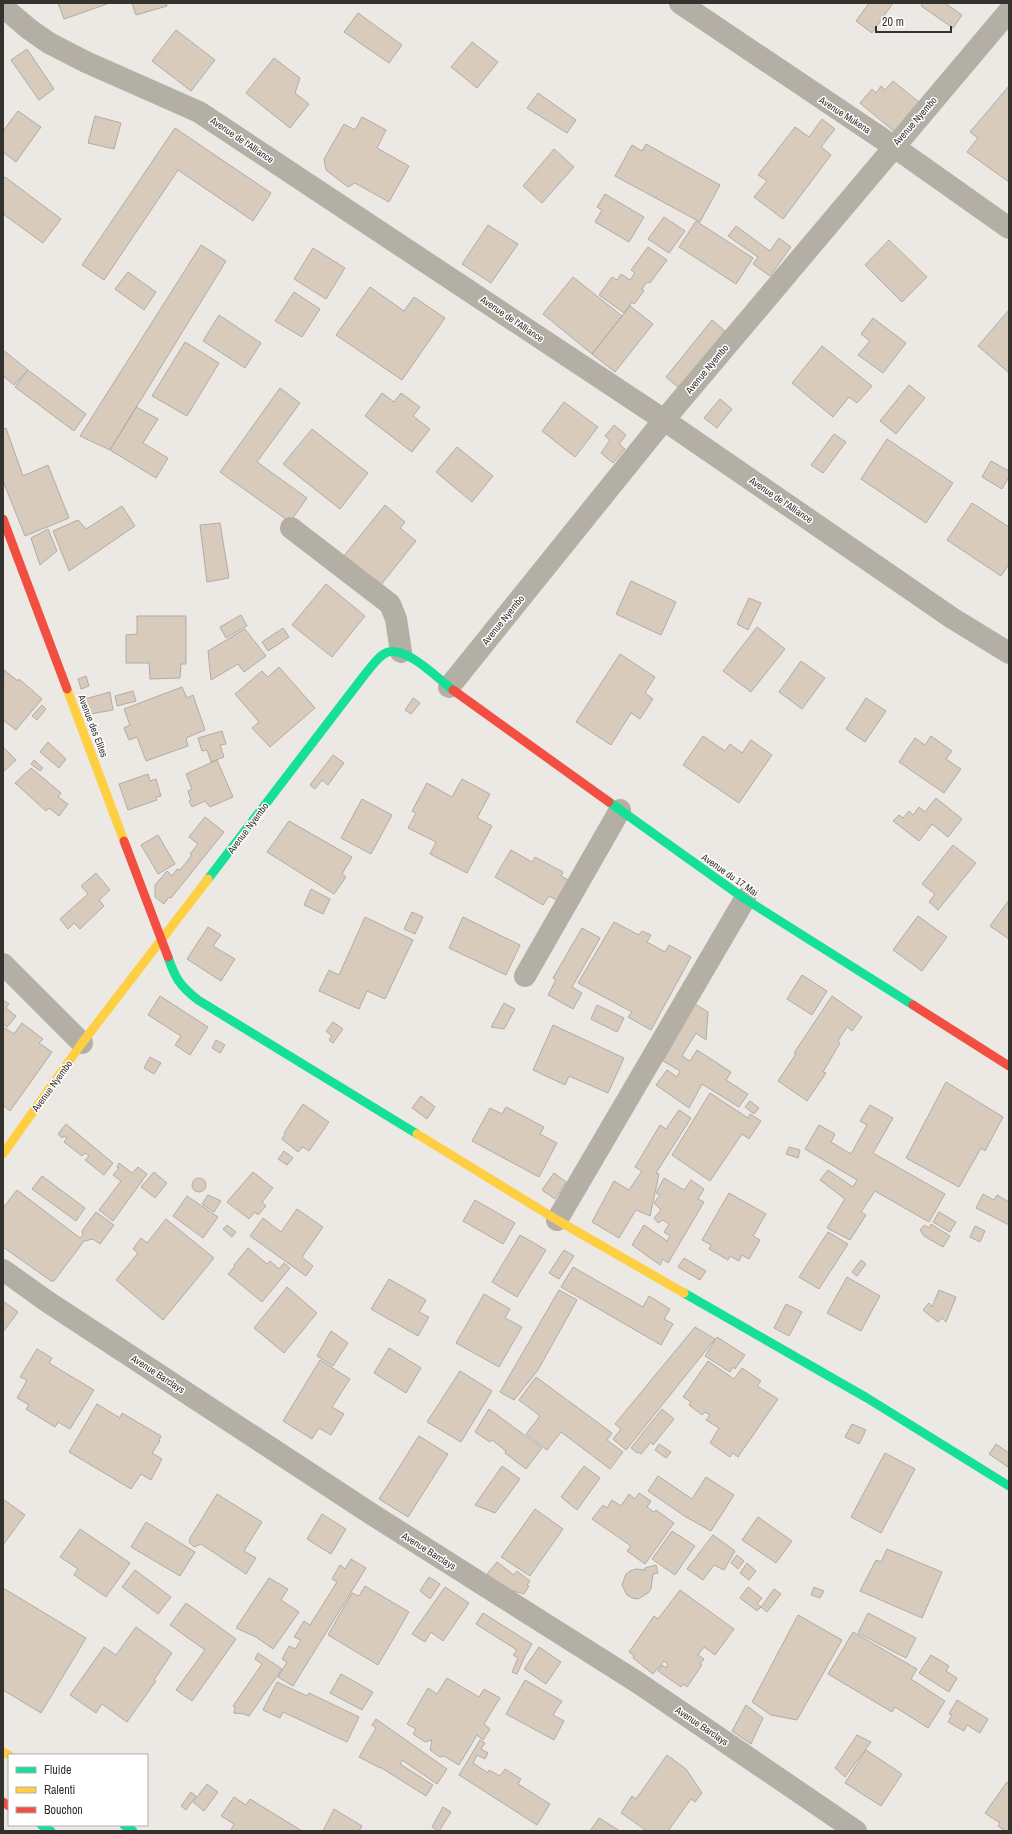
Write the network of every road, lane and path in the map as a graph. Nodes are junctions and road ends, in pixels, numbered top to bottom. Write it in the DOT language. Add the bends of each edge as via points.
graph roads {
  1 [pos="680,3"];
  2 [pos="3,7"];
  3 [pos="1009,11"];
  4 [pos="894,146"];
  5 [pos="1009,228"];
  6 [pos="664,420"];
  7 [pos="3,519"];
  8 [pos="291,528"];
  9 [pos="401,652"];
  10 [pos="1009,653"];
  11 [pos="449,687"];
  12 [pos="620,810"];
  13 [pos="745,899"];
  14 [pos="162,940"];
  15 [pos="3,964"];
  16 [pos="525,976"];
  17 [pos="82,1043"];
  18 [pos="1009,1066"];
  19 [pos="3,1154"];
  20 [pos="557,1220"];
  21 [pos="3,1270"];
  22 [pos="1009,1486"];
  23 [pos="856,1831"];
  1 -- 4 [label="street, Avenue Mukena"];
  2 -- 6 [label="street, Avenue de l'Alliance" via="29,29 56,46 199,112"];
  3 -- 4 [label="street, Avenue Nyembo"];
  4 -- 5 [label="street, Avenue Mukena"];
  4 -- 6 [label="street, Avenue Nyembo"];
  6 -- 10 [label="street, Avenue de l'Alliance" via="952,618"];
  6 -- 11 [label="street, Avenue Nyembo"];
  7 -- 14 [label="main road, Avenue des Elites"];
  8 -- 9 [label="street" via="390,604 396,619"];
  9 -- 11 [label="main road"];
  9 -- 14 [label="main road, Avenue Nyembo" via="389,652 378,659 366,673"];
  11 -- 12 [label="main road, Avenue du 17 Mai"];
  12 -- 13 [label="main road, Avenue du 17 Mai"];
  12 -- 16 [label="street"];
  13 -- 18 [label="main road, Avenue du 17 Mai"];
  13 -- 20 [label="street"];
  14 -- 17 [label="main road, Avenue Nyembo"];
  14 -- 20 [label="main road, Avenue des Elites" via="175,977 184,989 198,1000"];
  15 -- 17 [label="street"];
  17 -- 19 [label="main road, Avenue Nyembo"];
  20 -- 22 [label="main road, Avenue des Elites" via="867,1398"];
  21 -- 23 [label="street, Avenue Barclays" via="373,1515 637,1682"];
}
